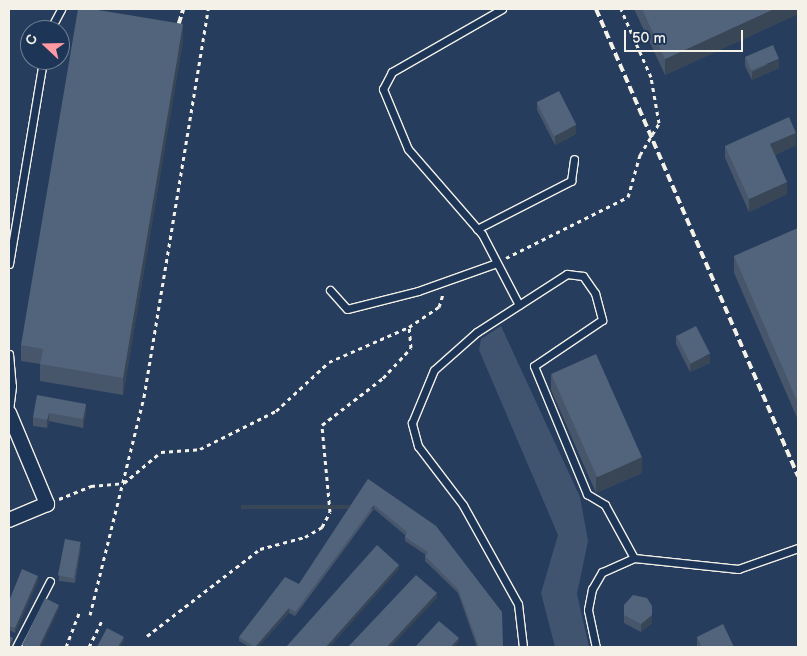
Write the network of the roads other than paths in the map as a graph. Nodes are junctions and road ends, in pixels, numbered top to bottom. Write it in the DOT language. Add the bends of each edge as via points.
graph roads {
  1 [pos="502,9"];
  2 [pos="41,70"];
  3 [pos="574,159"];
  4 [pos="477,229"];
  5 [pos="9,264"];
  6 [pos="494,264"];
  7 [pos="330,290"];
  8 [pos="519,305"];
  9 [pos="9,354"];
  10 [pos="9,412"];
  11 [pos="9,520"];
  12 [pos="798,548"];
  13 [pos="634,558"];
  14 [pos="50,581"];
  15 [pos="16,647"];
  16 [pos="523,647"];
  17 [pos="596,647"];
  1 -- 4 [label="lane" via="392,72 383,89 408,149"];
  2 -- 5 [label="lane"];
  3 -- 4 [label="lane" via="571,181"];
  4 -- 6 [label="lane"];
  6 -- 7 [label="lane" via="347,309"];
  6 -- 8 [label="lane"];
  8 -- 13 [label="lane" via="567,274 583,276 595,293 602,320 534,366 587,494 605,505"];
  8 -- 16 [label="lane" via="477,332 434,370 412,423 418,446 463,505 518,604"];
  9 -- 10 [label="lane" via="12,386"];
  10 -- 11 [label="street" via="47,504"];
  12 -- 13 [label="lane" via="738,569"];
  13 -- 17 [label="lane" via="602,572 592,589 588,610"];
  14 -- 15 [label="lane"];
}
